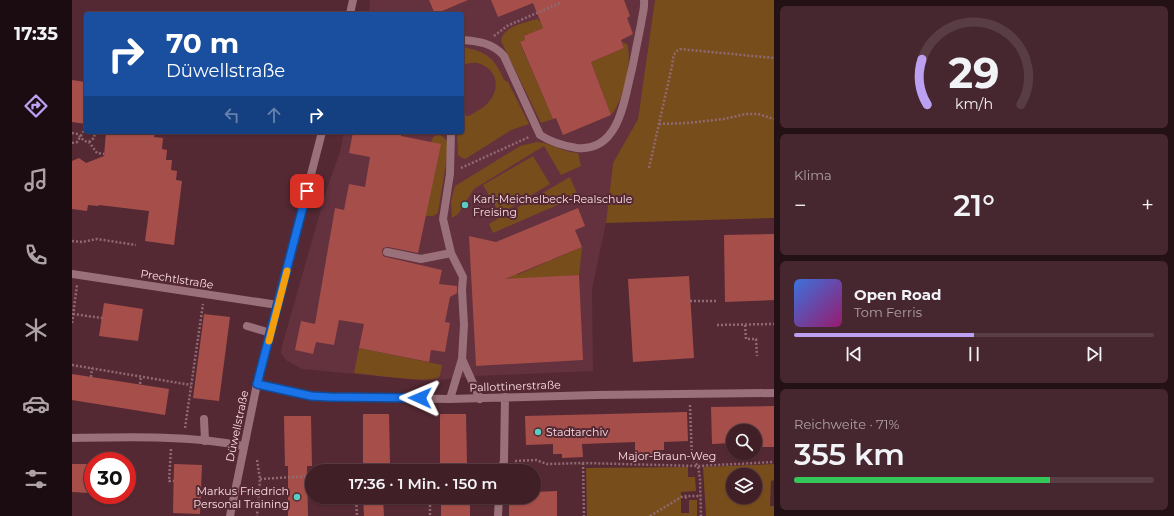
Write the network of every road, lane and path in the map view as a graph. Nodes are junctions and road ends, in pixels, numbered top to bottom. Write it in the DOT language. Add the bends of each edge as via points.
graph roads {
  1 [pos="353,0"];
  2 [pos="644,0"];
  3 [pos="562,2"];
  4 [pos="350,12"];
  5 [pos="464,40"];
  6 [pos="484,43"];
  7 [pos="774,58"];
  8 [pos="774,119"];
  9 [pos="659,124"];
  10 [pos="84,132"];
  11 [pos="72,133"];
  12 [pos="95,134"];
  13 [pos="321,134"];
  14 [pos="451,134"];
  15 [pos="540,135"];
  16 [pos="81,138"];
  17 [pos="72,142"];
  18 [pos="89,142"];
  19 [pos="104,154"];
  20 [pos="649,168"];
  21 [pos="450,174"];
  22 [pos="72,241"];
  23 [pos="136,246"];
  24 [pos="387,252"];
  25 [pos="451,254"];
  26 [pos="75,275"];
  27 [pos="205,295"];
  28 [pos="717,300"];
  29 [pos="690,301"];
  30 [pos="278,305"];
  31 [pos="73,314"];
  32 [pos="102,318"];
  33 [pos="72,323"];
  34 [pos="774,324"];
  35 [pos="717,325"];
  36 [pos="745,325"];
  37 [pos="247,326"];
  38 [pos="271,333"];
  39 [pos="757,356"];
  40 [pos="462,359"];
  41 [pos="72,365"];
  42 [pos="92,368"];
  43 [pos="91,377"];
  44 [pos="141,377"];
  45 [pos="140,384"];
  46 [pos="257,384"];
  47 [pos="191,385"];
  48 [pos="774,393"];
  49 [pos="505,397"];
  50 [pos="480,398"];
  51 [pos="450,399"];
  52 [pos="690,405"];
  53 [pos="204,419"];
  54 [pos="185,430"];
  55 [pos="72,438"];
  56 [pos="205,441"];
  57 [pos="243,446"];
  58 [pos="171,449"];
  59 [pos="257,460"];
  60 [pos="504,461"];
  61 [pos="774,462"];
  62 [pos="583,463"];
  63 [pos="503,464"];
  64 [pos="698,466"];
  65 [pos="305,476"];
  66 [pos="260,479"];
  67 [pos="174,481"];
  68 [pos="688,496"];
  69 [pos="700,496"];
  70 [pos="685,498"];
  71 [pos="356,504"];
  72 [pos="430,504"];
  73 [pos="498,504"];
  74 [pos="230,516"];
  75 [pos="257,516"];
  76 [pos="357,516"];
  77 [pos="430,516"];
  78 [pos="498,516"];
  79 [pos="584,516"];
  80 [pos="650,516"];
  81 [pos="702,516"];
  1 -- 4 [label="street"];
  2 -- 15 [label="street" via="634,58 618,121 613,131 605,141 583,148 558,144"];
  3 -- 6 [label="path" via="506,26"];
  5 -- 6 [label="street"];
  6 -- 15 [label="street" via="495,47 504,56"];
  7 -- 9 [label="path" via="676,50"];
  8 -- 9 [label="path" via="758,114 746,114"];
  9 -- 20 [label="path"];
  10 -- 16 [label="path"];
  11 -- 16 [label="path" via="78,134"];
  12 -- 18 [label="path"];
  13 -- 30 [label="street, Düwellstraße"];
  14 -- 21 [label="street"];
  15 -- 21 [label="path" via="525,138"];
  16 -- 17 [label="path" via="77,142"];
  16 -- 18 [label="path"];
  18 -- 19 [label="path" via="97,153"];
  21 -- 25 [label="street" via="443,219"];
  22 -- 23 [label="path" via="97,239"];
  24 -- 25 [label="street" via="420,259"];
  25 -- 40 [label="street" via="463,277"];
  26 -- 27 [label="street, Prechtlstraße"];
  26 -- 31 [label="path"];
  27 -- 30 [label="street, Prechtlstraße"];
  27 -- 47 [label="path" via="194,382"];
  28 -- 29 [label="path"];
  30 -- 38 [label="street, Düwellstraße"];
  31 -- 32 [label="path"];
  31 -- 33 [label="path"];
  34 -- 36 [label="path"];
  35 -- 36 [label="path"];
  36 -- 39 [label="path" via="746,339 756,339"];
  37 -- 38 [label="street"];
  38 -- 46 [label="street, Düwellstraße"];
  40 -- 50 [label="street"];
  40 -- 51 [label="street"];
  41 -- 42 [label="path"];
  42 -- 43 [label="path"];
  42 -- 44 [label="path"];
  44 -- 45 [label="path"];
  44 -- 47 [label="path"];
  46 -- 51 [label="street, Pallottinerstraße" via="311,396"];
  46 -- 57 [label="street, Düwellstraße"];
  47 -- 54 [label="path"];
  48 -- 49 [label="street, Pallottinerstraße"];
  49 -- 50 [label="street, Pallottinerstraße"];
  49 -- 60 [label="street"];
  50 -- 51 [label="street, Pallottinerstraße"];
  52 -- 64 [label="path" via="692,460"];
  53 -- 56 [label="street"];
  55 -- 56 [label="street" via="127,437"];
  56 -- 57 [label="street"];
  57 -- 74 [label="street, Düwellstraße"];
  58 -- 67 [label="path" via="170,481"];
  59 -- 66 [label="path"];
  60 -- 62 [label="path, Major-Braun-Weg"];
  60 -- 63 [label="street"];
  61 -- 64 [label="path, Major-Braun-Weg"];
  62 -- 64 [label="path, Major-Braun-Weg"];
  62 -- 79 [label="path"];
  64 -- 69 [label="path"];
  65 -- 66 [label="path"];
  66 -- 75 [label="path"];
  68 -- 69 [label="path"];
  68 -- 70 [label="path"];
  68 -- 80 [label="path" via="683,496"];
  69 -- 81 [label="path"];
  71 -- 76 [label="path"];
  72 -- 77 [label="path"];
  73 -- 78 [label="street"];
}
